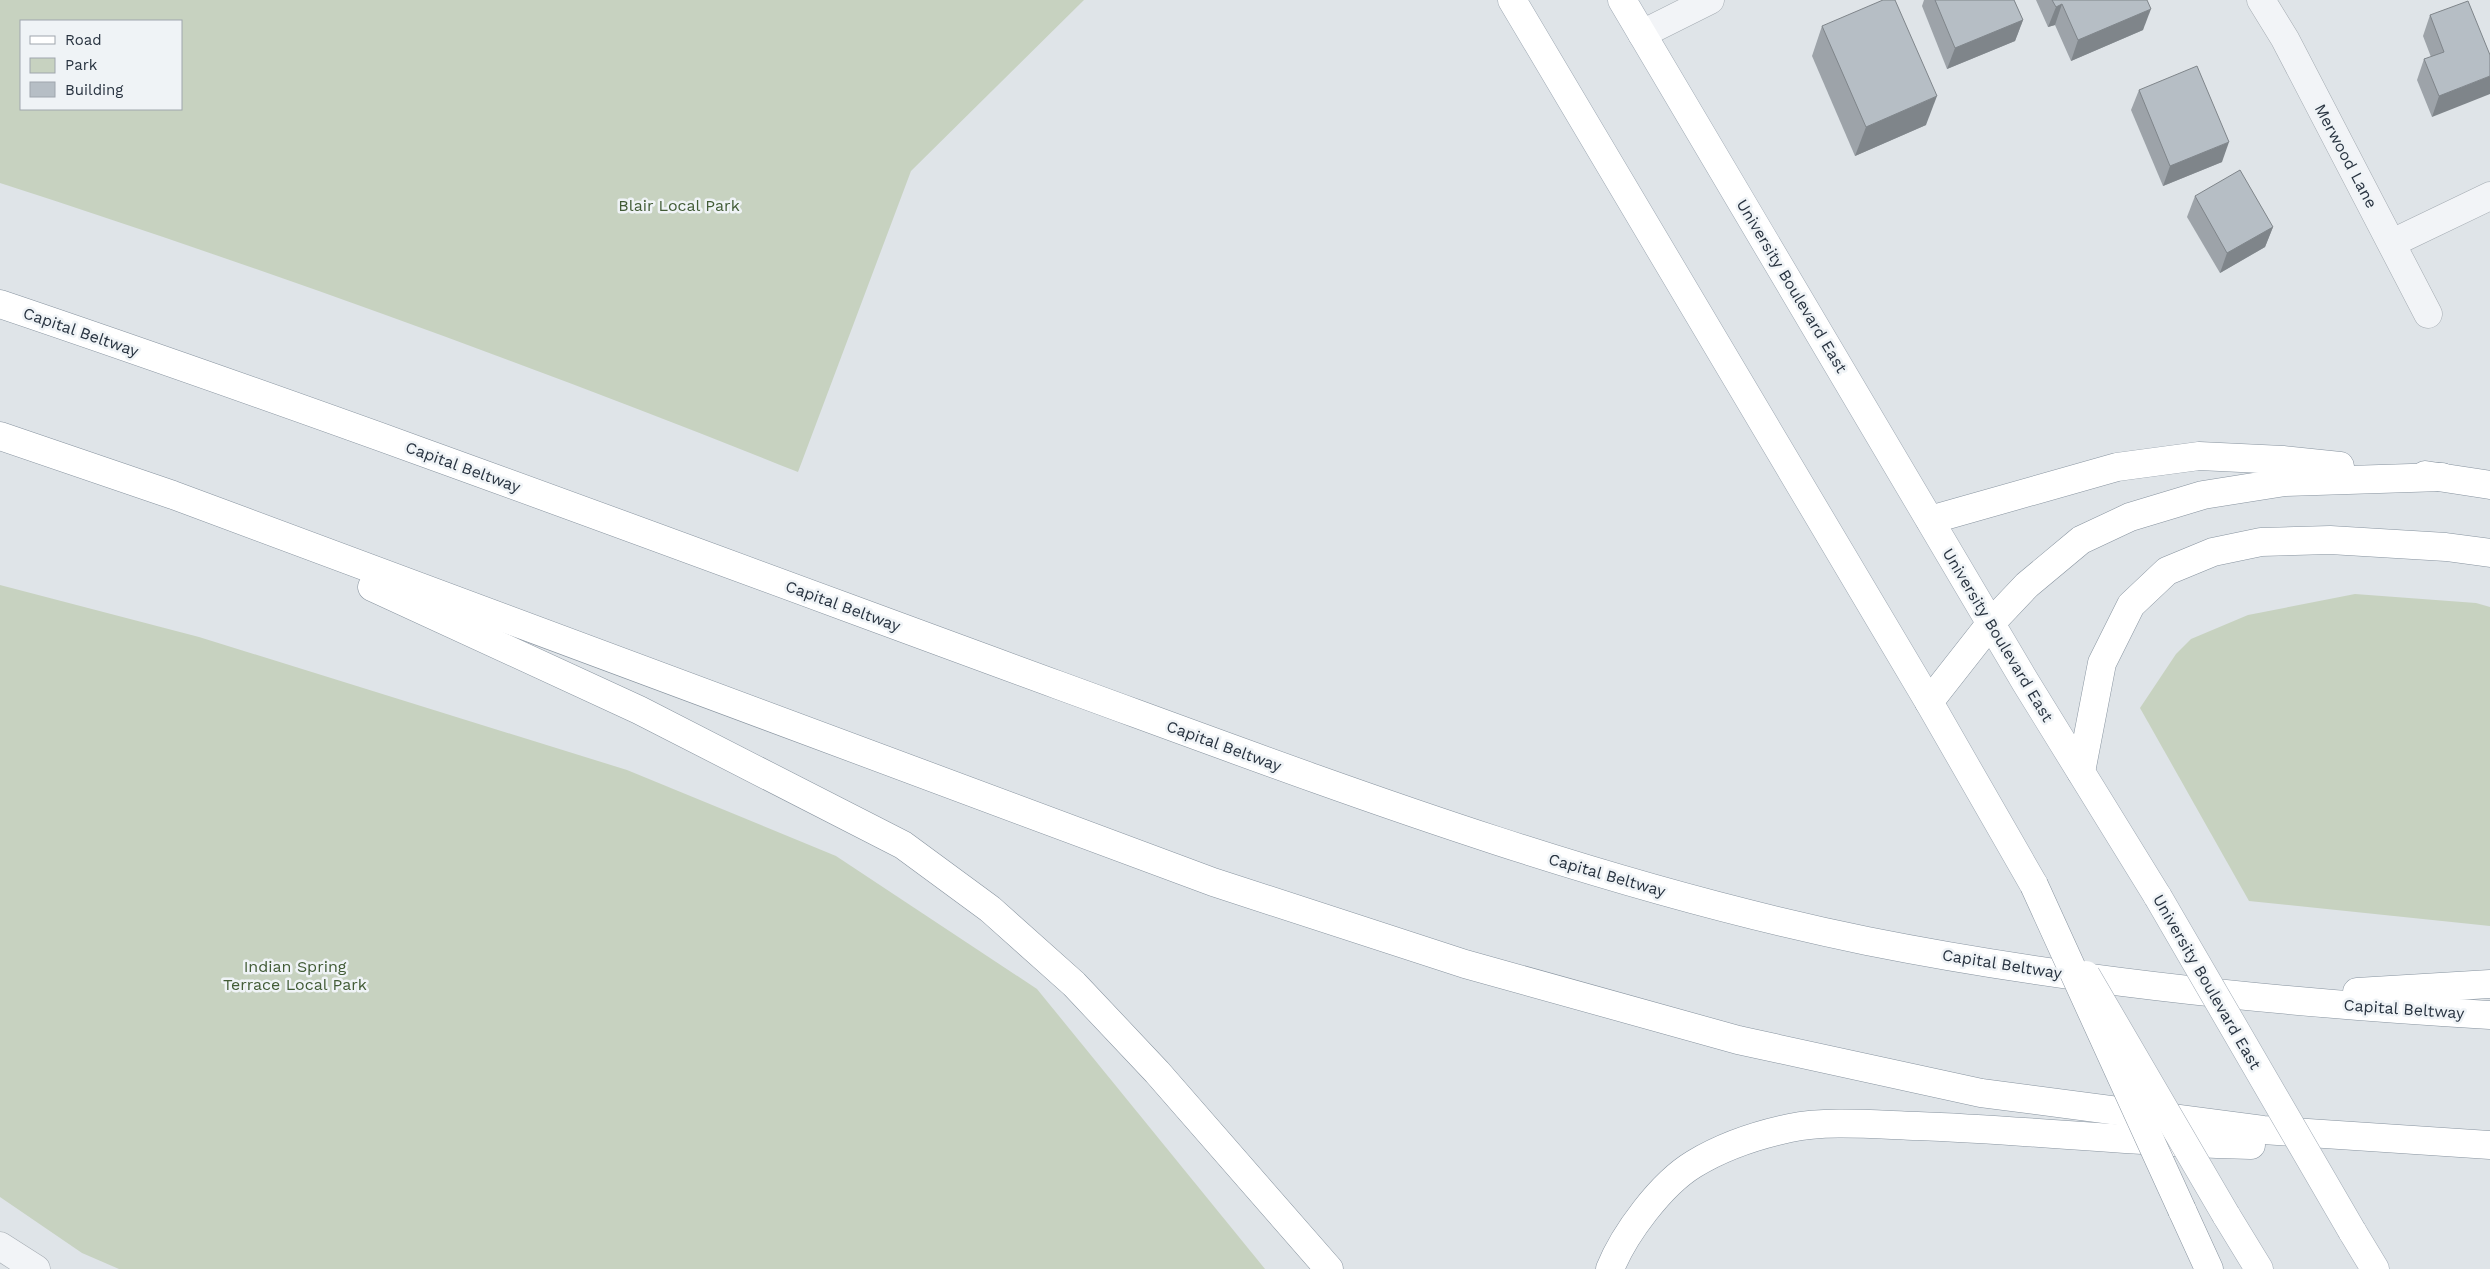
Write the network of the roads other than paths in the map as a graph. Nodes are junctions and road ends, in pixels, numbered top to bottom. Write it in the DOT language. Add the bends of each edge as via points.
graph roads {
  1 [pos="1512,0"];
  2 [pos="1622,0"];
  3 [pos="1710,0"];
  4 [pos="2261,0"];
  5 [pos="1642,34"];
  6 [pos="2490,196"];
  7 [pos="2392,243"];
  8 [pos="0,304"];
  9 [pos="2428,314"];
  10 [pos="0,436"];
  11 [pos="2442,477"];
  12 [pos="2490,485"];
  13 [pos="173,495"];
  14 [pos="1930,520"];
  15 [pos="2490,553"];
  16 [pos="1991,623"];
  17 [pos="1929,702"];
  18 [pos="2081,772"];
  19 [pos="2034,885"];
  20 [pos="2490,984"];
  21 [pos="2244,996"];
  22 [pos="2490,1015"];
  23 [pos="2490,1147"];
  24 [pos="0,1246"];
  25 [pos="36,1269"];
  26 [pos="1329,1269"];
  27 [pos="1610,1269"];
  28 [pos="2209,1269"];
  29 [pos="2259,1269"];
  30 [pos="2375,1269"];
  1 -- 17 [label="main road"];
  2 -- 5 [label="main road, University Boulevard East"];
  3 -- 5 [label="street"];
  4 -- 7 [label="street, Merwood Lane"];
  5 -- 14 [label="main road, University Boulevard East"];
  6 -- 7 [label="street"];
  7 -- 9 [label="street, Merwood Lane"];
  8 -- 21 [label="main road, Capital Beltway" via="222,380 1251,756 1486,838 1614,878 1865,940 2006,965"];
  10 -- 13 [label="main road"];
  11 -- 12 [label="main road"];
  11 -- 14 [label="main road" via="2283,460 2200,456 2117,467"];
  11 -- 16 [label="main road" via="2284,482 2203,495 2130,517 2081,540 2027,585"];
  13 -- 23 [label="main road" via="1213,882 1464,964 1738,1040 1981,1093 2263,1130"];
  13 -- 26 [label="main road" via="638,710 903,845 990,908 1074,984 1157,1072"];
  14 -- 16 [label="main road, University Boulevard East"];
  15 -- 18 [label="main road" via="2330,540 2261,542 2213,552 2167,571 2132,605 2102,663"];
  16 -- 17 [label="main road"];
  16 -- 18 [label="main road, University Boulevard East"];
  17 -- 19 [label="main road"];
  18 -- 30 [label="main road, University Boulevard East, bridge" via="2158,897"];
  19 -- 28 [label="main road, bridge"];
  19 -- 29 [label="main road, bridge"];
  20 -- 21 [label="main road"];
  21 -- 22 [label="main road, Capital Beltway"];
  23 -- 27 [label="main road" via="2244,1144 1860,1124 1791,1127 1741,1142 1693,1164 1651,1202 1618,1251"];
  24 -- 25 [label="street"];
}
